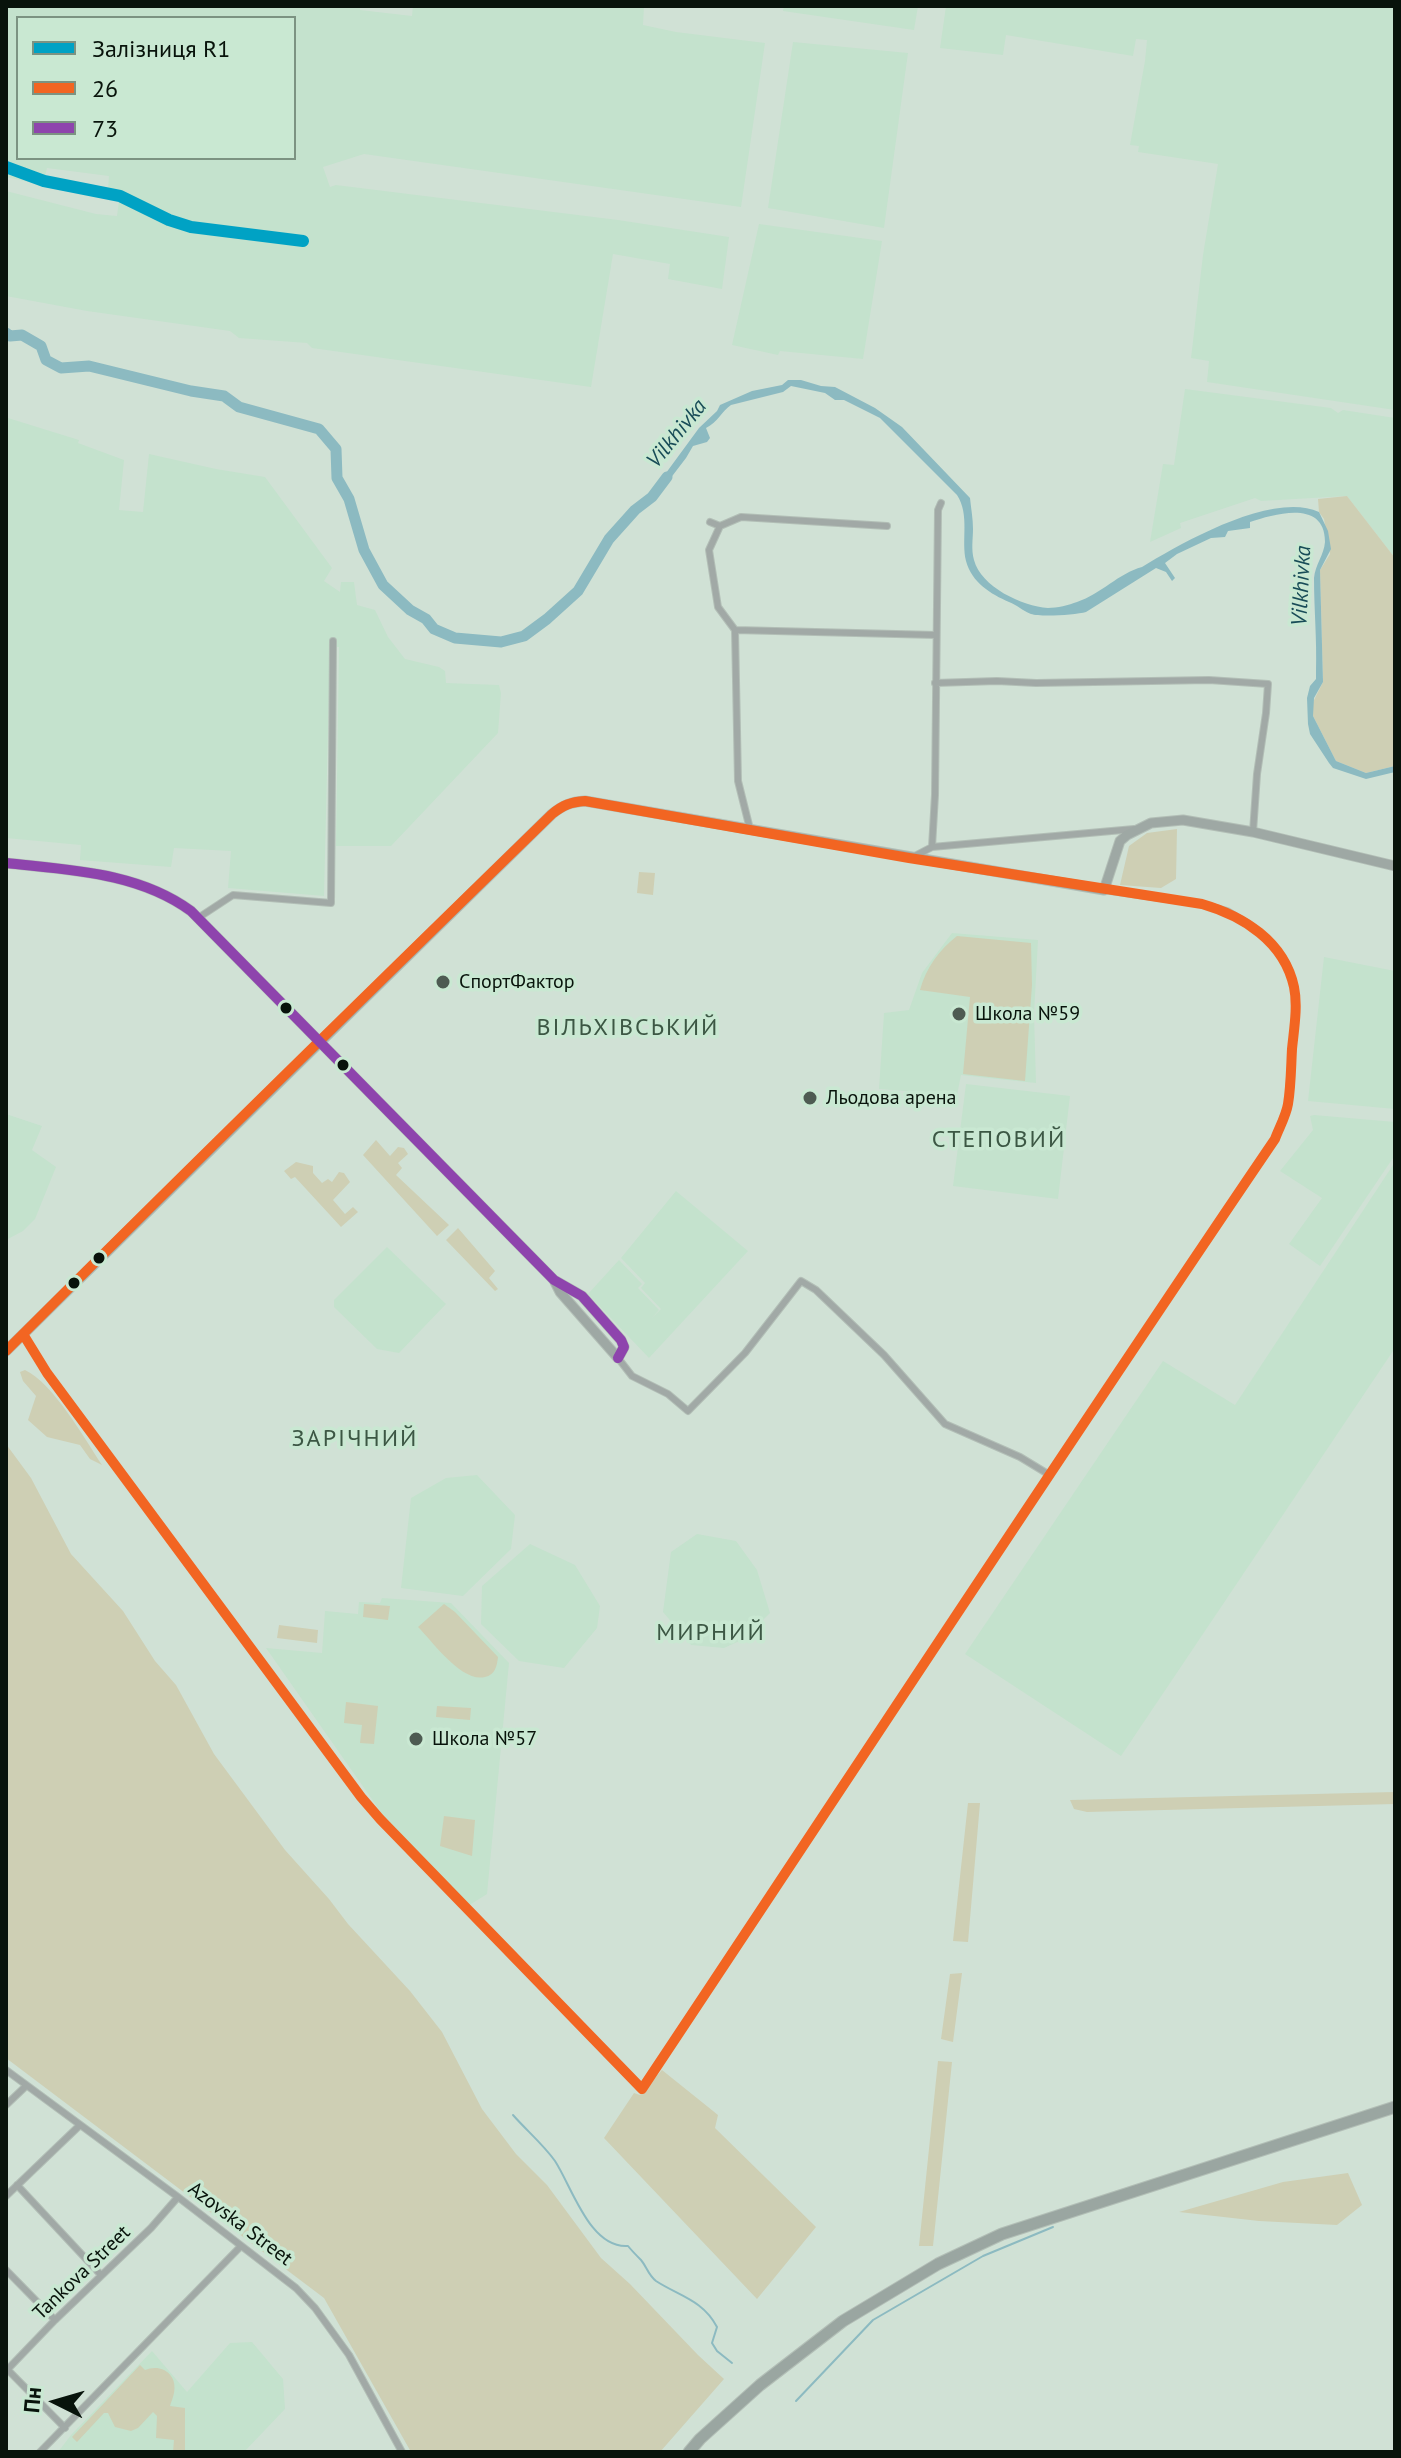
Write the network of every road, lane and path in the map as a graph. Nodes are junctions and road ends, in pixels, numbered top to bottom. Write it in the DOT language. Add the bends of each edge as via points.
graph roads {
  1 [pos="941,503"];
  2 [pos="710,522"];
  3 [pos="720,526"];
  4 [pos="887,526"];
  5 [pos="735,630"];
  6 [pos="936,635"];
  7 [pos="333,641"];
  8 [pos="935,683"];
  9 [pos="750,829"];
  10 [pos="1138,829"];
  11 [pos="1253,832"];
  12 [pos="932,847"];
  13 [pos="909,858"];
  14 [pos="6,863"];
  15 [pos="1395,866"];
  16 [pos="1104,890"];
  17 [pos="198,918"];
  18 [pos="319,1040"];
  19 [pos="554,1280"];
  20 [pos="23,1334"];
  21 [pos="6,1351"];
  22 [pos="618,1358"];
  23 [pos="1048,1474"];
  24 [pos="6,2070"];
  25 [pos="26,2086"];
  26 [pos="6,2105"];
  27 [pos="1395,2107"];
  28 [pos="79,2126"];
  29 [pos="17,2185"];
  30 [pos="6,2196"];
  31 [pos="178,2197"];
  32 [pos="241,2246"];
  33 [pos="6,2270"];
  34 [pos="101,2275"];
  35 [pos="55,2320"];
  36 [pos="6,2369"];
  37 [pos="65,2428"];
  38 [pos="40,2452"];
  39 [pos="402,2452"];
  40 [pos="689,2452"];
  1 -- 6 [label="street"];
  2 -- 3 [label="street"];
  3 -- 4 [label="street" via="741,517"];
  3 -- 5 [label="street" via="709,550 718,607"];
  5 -- 6 [label="street"];
  5 -- 9 [label="street" via="738,781"];
  6 -- 8 [label="street"];
  7 -- 17 [label="street" via="331,903 233,895"];
  8 -- 11 [label="street" via="1268,684"];
  8 -- 12 [label="street"];
  9 -- 13 [label="street"];
  9 -- 18 [label="street" via="585,801 562,806"];
  10 -- 11 [label="street" via="1183,820"];
  10 -- 12 [label="street"];
  10 -- 16 [label="street" via="1120,841"];
  11 -- 15 [label="street"];
  12 -- 13 [label="street"];
  13 -- 16 [label="street"];
  14 -- 17 [label="street" via="134,883 175,899"];
  16 -- 23 [label="street" via="1227,911 1275,947 1287,965 1296,1004 1288,1105 1275,1139"];
  17 -- 18 [label="street"];
  18 -- 19 [label="street"];
  18 -- 20 [label="street"];
  19 -- 22 [label="street"];
  19 -- 22 [label="street" via="582,1296 621,1340 624,1347"];
  20 -- 21 [label="street"];
  20 -- 23 [label="street" via="361,1797 642,2089"];
  22 -- 23 [label="street" via="632,1376 688,1411 745,1353 801,1281 884,1355 945,1424"];
  24 -- 25 [label="street, Azovska Street"];
  25 -- 26 [label="street"];
  25 -- 28 [label="street, Azovska Street"];
  27 -- 40 [label="highway" via="1002,2234 938,2264 843,2321 760,2385"];
  28 -- 29 [label="street"];
  28 -- 31 [label="street, Azovska Street"];
  29 -- 30 [label="street"];
  29 -- 34 [label="street"];
  31 -- 32 [label="street, Azovska Street"];
  31 -- 34 [label="street, Tankova Street"];
  32 -- 37 [label="street"];
  32 -- 39 [label="street, Azovska Street" via="315,2308 349,2355"];
  33 -- 35 [label="street"];
  34 -- 35 [label="street, Tankova Street"];
  35 -- 36 [label="street, Tankova Street"];
  36 -- 37 [label="street"];
  37 -- 38 [label="street"];
}
